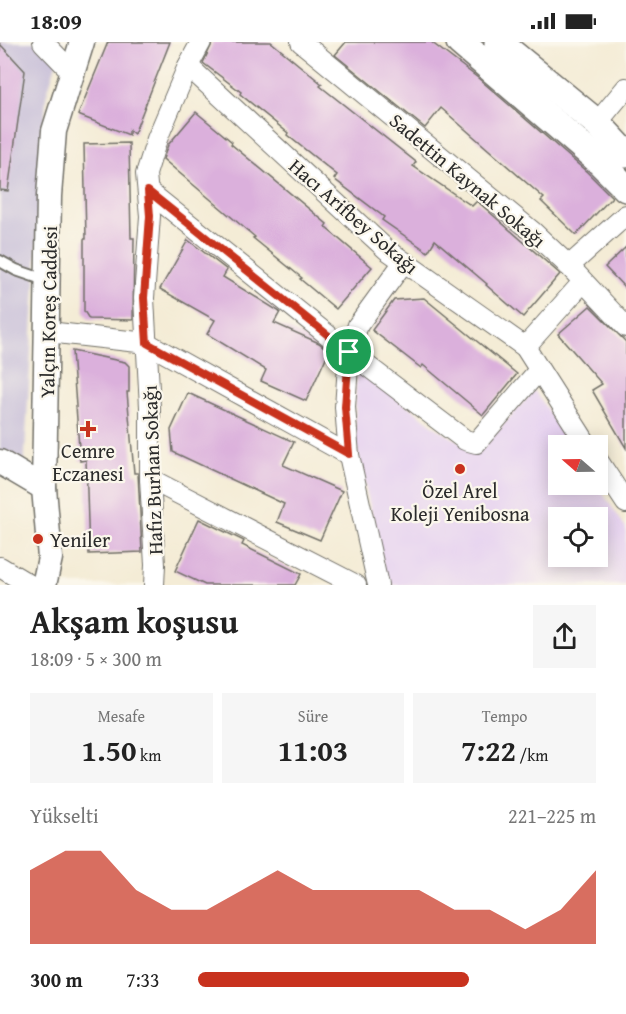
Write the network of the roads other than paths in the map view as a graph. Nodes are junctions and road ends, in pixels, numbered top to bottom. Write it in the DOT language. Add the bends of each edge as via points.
graph roads {
  1 [pos="43,42"];
  2 [pos="82,42"];
  3 [pos="201,42"];
  4 [pos="460,42"];
  5 [pos="498,42"];
  6 [pos="308,44"];
  7 [pos="188,66"];
  8 [pos="72,72"];
  9 [pos="626,88"];
  10 [pos="597,123"];
  11 [pos="626,154"];
  12 [pos="626,188"];
  13 [pos="148,191"];
  14 [pos="626,215"];
  15 [pos="0,261"];
  16 [pos="403,262"];
  17 [pos="569,266"];
  18 [pos="48,281"];
  19 [pos="583,282"];
  20 [pos="626,327"];
  21 [pos="48,332"];
  22 [pos="147,343"];
  23 [pos="525,348"];
  24 [pos="349,352"];
  25 [pos="539,370"];
  26 [pos="581,435"];
  27 [pos="349,454"];
  28 [pos="0,462"];
  29 [pos="608,476"];
  30 [pos="150,479"];
  31 [pos="44,488"];
  32 [pos="626,503"];
  33 [pos="0,567"];
  34 [pos="30,585"];
  35 [pos="44,585"];
  36 [pos="154,585"];
  37 [pos="356,585"];
  38 [pos="378,585"];
  1 -- 8 [label="street"];
  2 -- 8 [label="street, Yalçın Koreş Caddesi"];
  3 -- 7 [label="street, Hafız Burhan Sokağı"];
  4 -- 12 [label="main road"];
  5 -- 10 [label="main road"];
  6 -- 17 [label="street, Sadettin Kaynak Sokağı"];
  7 -- 13 [label="street, Hafız Burhan Sokağı" via="157,139 146,174"];
  7 -- 16 [label="street, Hacı Arifbey Sokağı"];
  8 -- 18 [label="street, Yalçın Koreş Caddesi" via="54,130"];
  9 -- 10 [label="street"];
  10 -- 11 [label="main road"];
  13 -- 22 [label="street, Hafız Burhan Sokağı" via="144,298"];
  13 -- 24 [label="street"];
  14 -- 17 [label="street"];
  15 -- 18 [label="lane"];
  16 -- 23 [label="street, Hacı Arifbey Sokağı"];
  16 -- 24 [label="street" via="358,325"];
  17 -- 19 [label="street, Sadettin Kaynak Sokağı"];
  18 -- 21 [label="street, Yalçın Koreş Caddesi"];
  19 -- 20 [label="street, Sadettin Kaynak Sokağı"];
  19 -- 23 [label="street"];
  21 -- 22 [label="street"];
  21 -- 31 [label="street, Yalçın Koreş Caddesi"];
  22 -- 27 [label="street"];
  22 -- 30 [label="street, Hafız Burhan Sokağı"];
  23 -- 25 [label="street, Hacı Arifbey Sokağı"];
  24 -- 25 [label="street" via="465,440 476,443"];
  24 -- 27 [label="street" via="345,407"];
  25 -- 26 [label="street, Hacı Arifbey Sokağı"];
  27 -- 38 [label="street"];
  28 -- 31 [label="street"];
  29 -- 32 [label="street"];
  30 -- 36 [label="street, Hafız Burhan Sokağı"];
  30 -- 37 [label="street"];
  31 -- 35 [label="street, Yalçın Koreş Caddesi" via="50,558"];
  33 -- 34 [label="street"];
}
